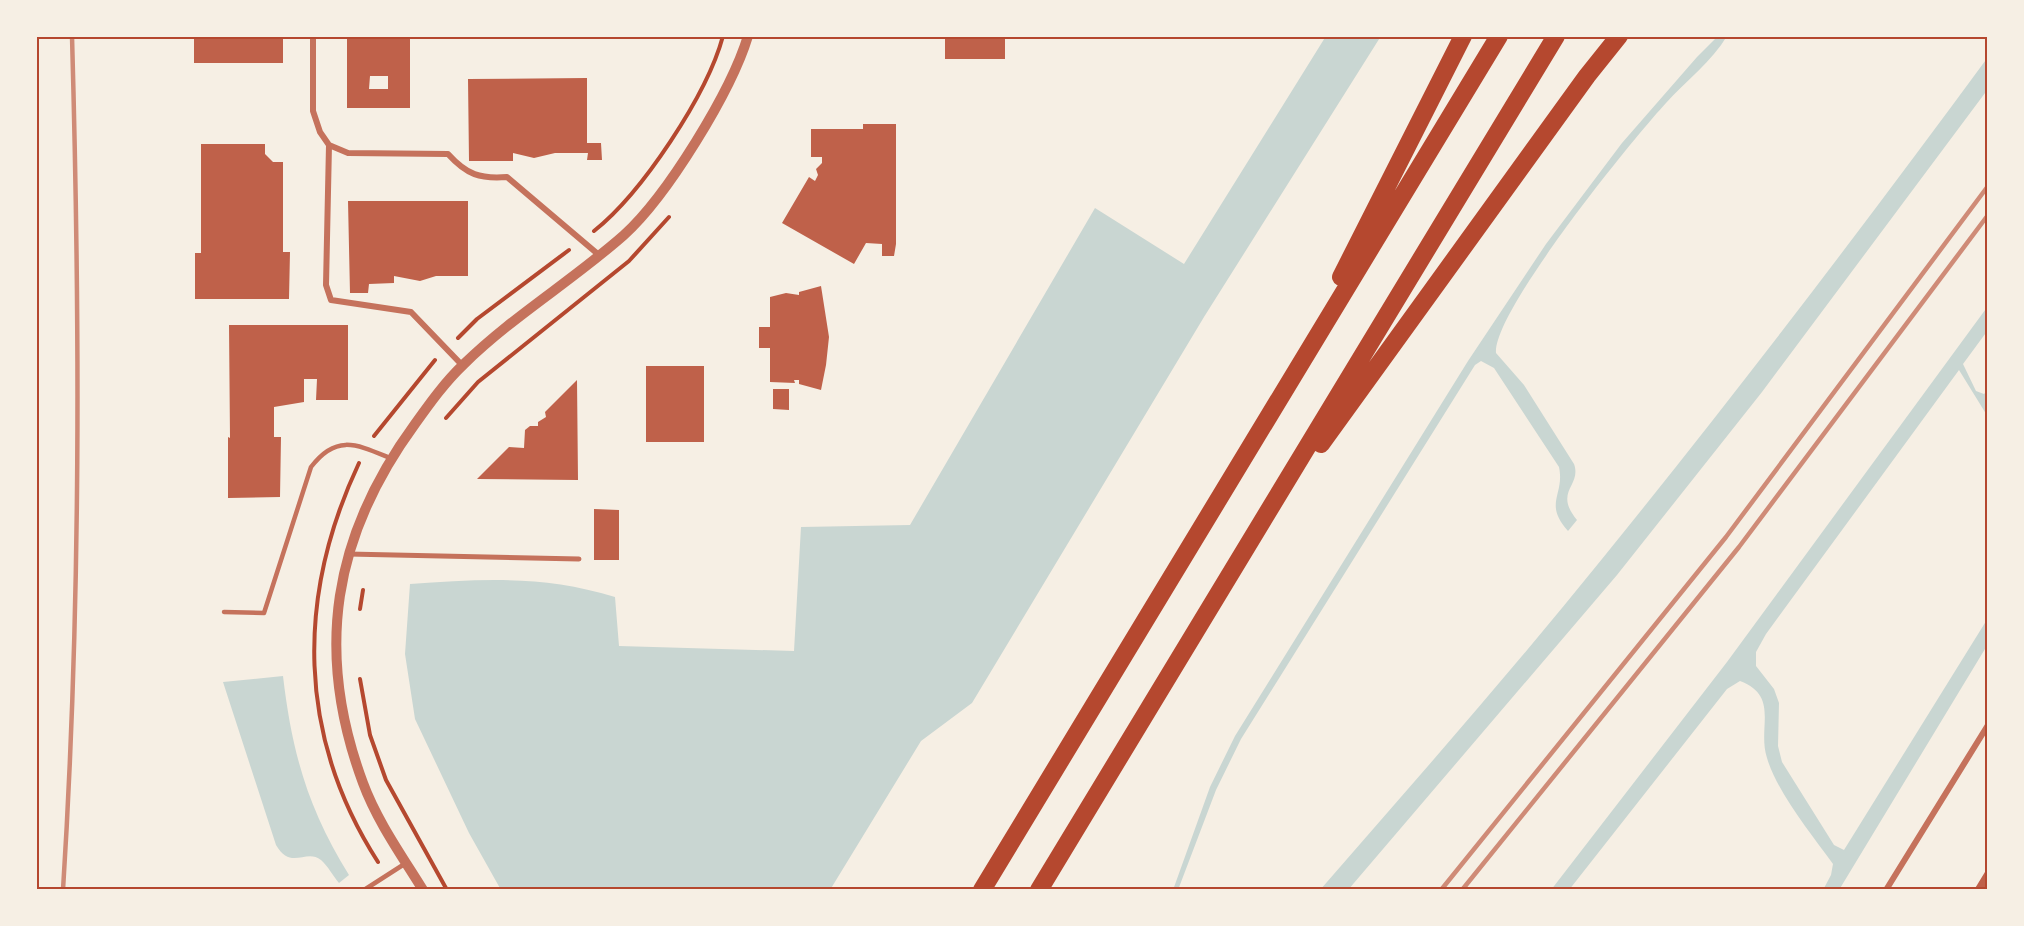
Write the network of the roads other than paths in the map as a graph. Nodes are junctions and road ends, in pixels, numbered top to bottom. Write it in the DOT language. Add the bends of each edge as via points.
graph roads {
  1 [pos="313,36"];
  2 [pos="748,36"];
  3 [pos="1463,36"];
  4 [pos="1499,36"];
  5 [pos="1556,36"];
  6 [pos="1619,36"];
  7 [pos="329,145"];
  8 [pos="599,255"];
  9 [pos="462,365"];
  10 [pos="1275,407"];
  11 [pos="390,458"];
  12 [pos="1251,540"];
  13 [pos="347,554"];
  14 [pos="579,559"];
  15 [pos="224,612"];
  16 [pos="1988,726"];
  17 [pos="406,863"];
  18 [pos="364,890"];
  19 [pos="423,890"];
  20 [pos="982,890"];
  21 [pos="1039,890"];
  22 [pos="1886,890"];
  1 -- 7 [label="street" via="313,111"];
  2 -- 8 [label="street" via="731,78 656,201"];
  3 -- 10 [label="highway"];
  4 -- 10 [label="highway"];
  5 -- 12 [label="highway"];
  6 -- 12 [label="highway"];
  7 -- 8 [label="street" via="348,153 448,154 461,168 486,179 507,177"];
  7 -- 9 [label="street" via="326,285 331,300 411,312"];
  8 -- 9 [label="street" via="528,308"];
  9 -- 11 [label="street"];
  10 -- 20 [label="highway"];
  11 -- 13 [label="street" via="371,492"];
  11 -- 15 [label="lane" via="352,444 327,450 310,467 264,612"];
  12 -- 21 [label="highway"];
  13 -- 14 [label="street"];
  13 -- 17 [label="street" via="337,636 339,689 364,785"];
  16 -- 22 [label="street"];
  17 -- 18 [label="lane"];
  17 -- 19 [label="street"];
}
